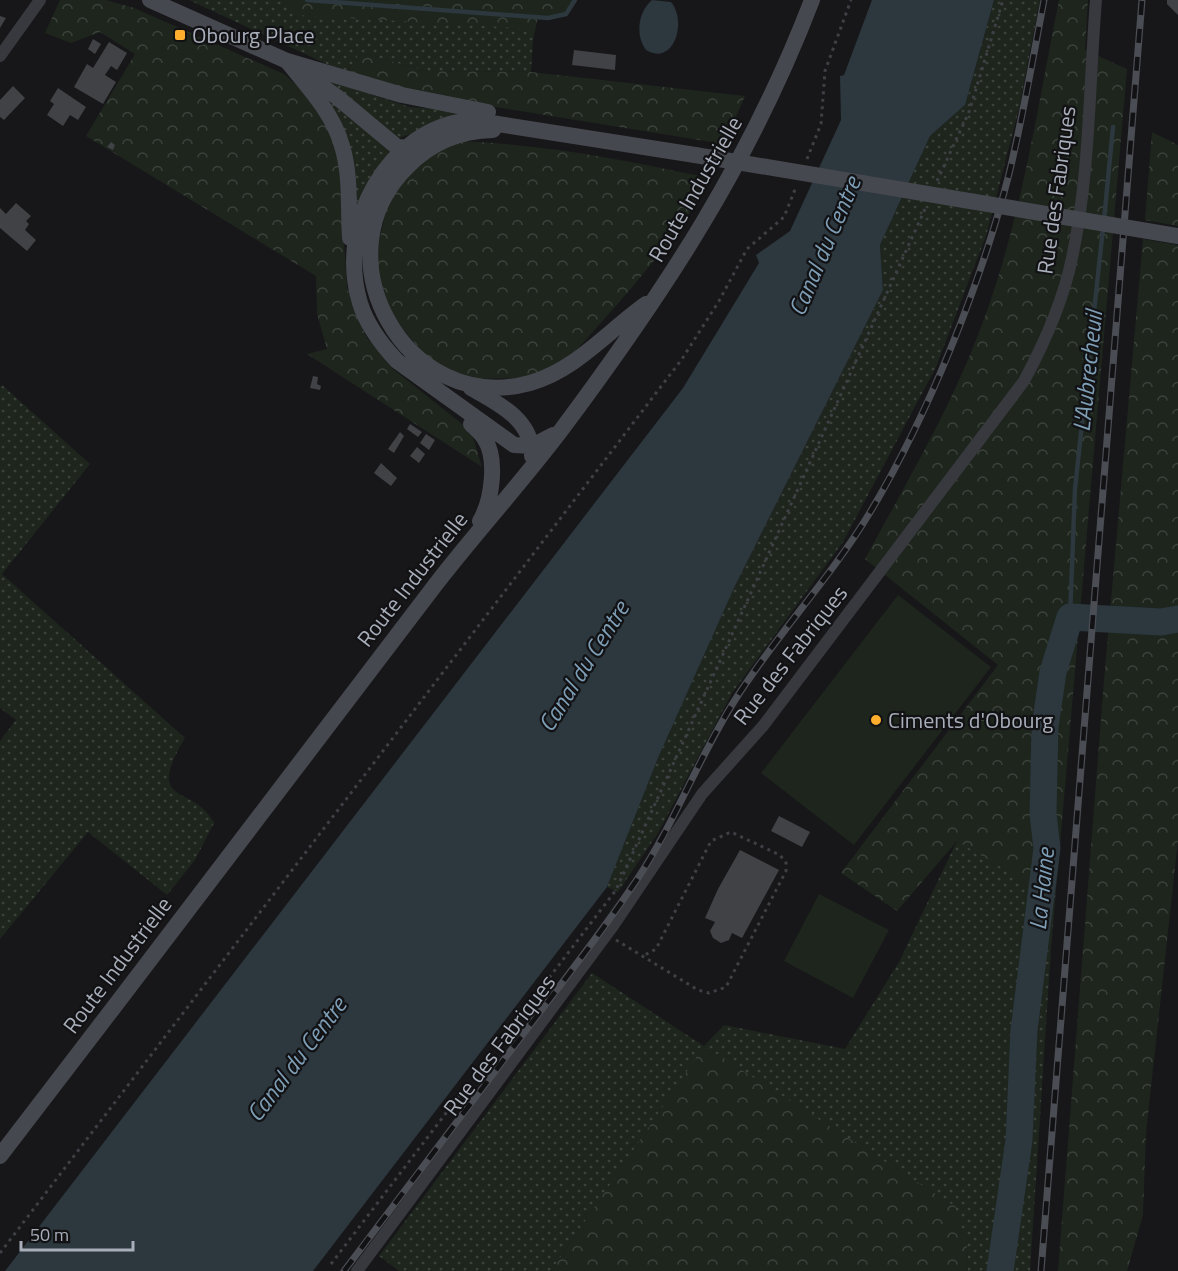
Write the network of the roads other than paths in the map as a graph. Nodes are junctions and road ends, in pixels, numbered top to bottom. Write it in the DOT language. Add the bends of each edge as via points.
graph roads {
  1 [pos="40,0"];
  2 [pos="150,0"];
  3 [pos="812,0"];
  4 [pos="1096,0"];
  5 [pos="0,56"];
  6 [pos="287,61"];
  7 [pos="545,129"];
  8 [pos="584,136"];
  9 [pos="429,146"];
  10 [pos="405,149"];
  11 [pos="1178,236"];
  12 [pos="355,268"];
  13 [pos="660,292"];
  14 [pos="397,361"];
  15 [pos="459,381"];
  16 [pos="561,430"];
  17 [pos="532,446"];
  18 [pos="531,468"];
  19 [pos="464,548"];
  20 [pos="0,1156"];
  21 [pos="357,1271"];
  1 -- 5 [label="street"];
  2 -- 6 [label="main road"];
  3 -- 13 [label="main road, Route Industrielle" via="757,129 707,220"];
  4 -- 21 [label="street, Rue des Fabriques" via="1085,159 1072,258 1058,307 1024,381 785,698 702,794 607,934"];
  6 -- 8 [label="main road" via="402,95 555,123"];
  6 -- 10 [label="main road" via="378,133"];
  6 -- 12 [label="main road" via="325,109 342,146"];
  7 -- 8 [label="main road"];
  7 -- 9 [label="main road" via="477,130"];
  7 -- 10 [label="main road" via="458,121 429,131"];
  8 -- 11 [label="main road, bridge"];
  9 -- 10 [label="main road"];
  9 -- 15 [label="main road" via="394,179 382,198 373,228 370,273 391,328 422,360"];
  10 -- 12 [label="main road" via="376,182 366,203 356,241"];
  12 -- 14 [label="main road" via="360,303 381,345"];
  13 -- 15 [label="main road" via="579,359 543,379 501,387"];
  13 -- 16 [label="main road, Route Industrielle"];
  14 -- 17 [label="main road" via="506,440"];
  14 -- 19 [label="main road" via="473,426 490,450 492,469 485,513"];
  15 -- 17 [label="main road" via="508,410 519,421"];
  16 -- 17 [label="main road"];
  16 -- 18 [label="main road, Route Industrielle"];
  17 -- 18 [label="main road"];
  18 -- 19 [label="main road, Route Industrielle"];
  19 -- 20 [label="main road, Route Industrielle"];
}
